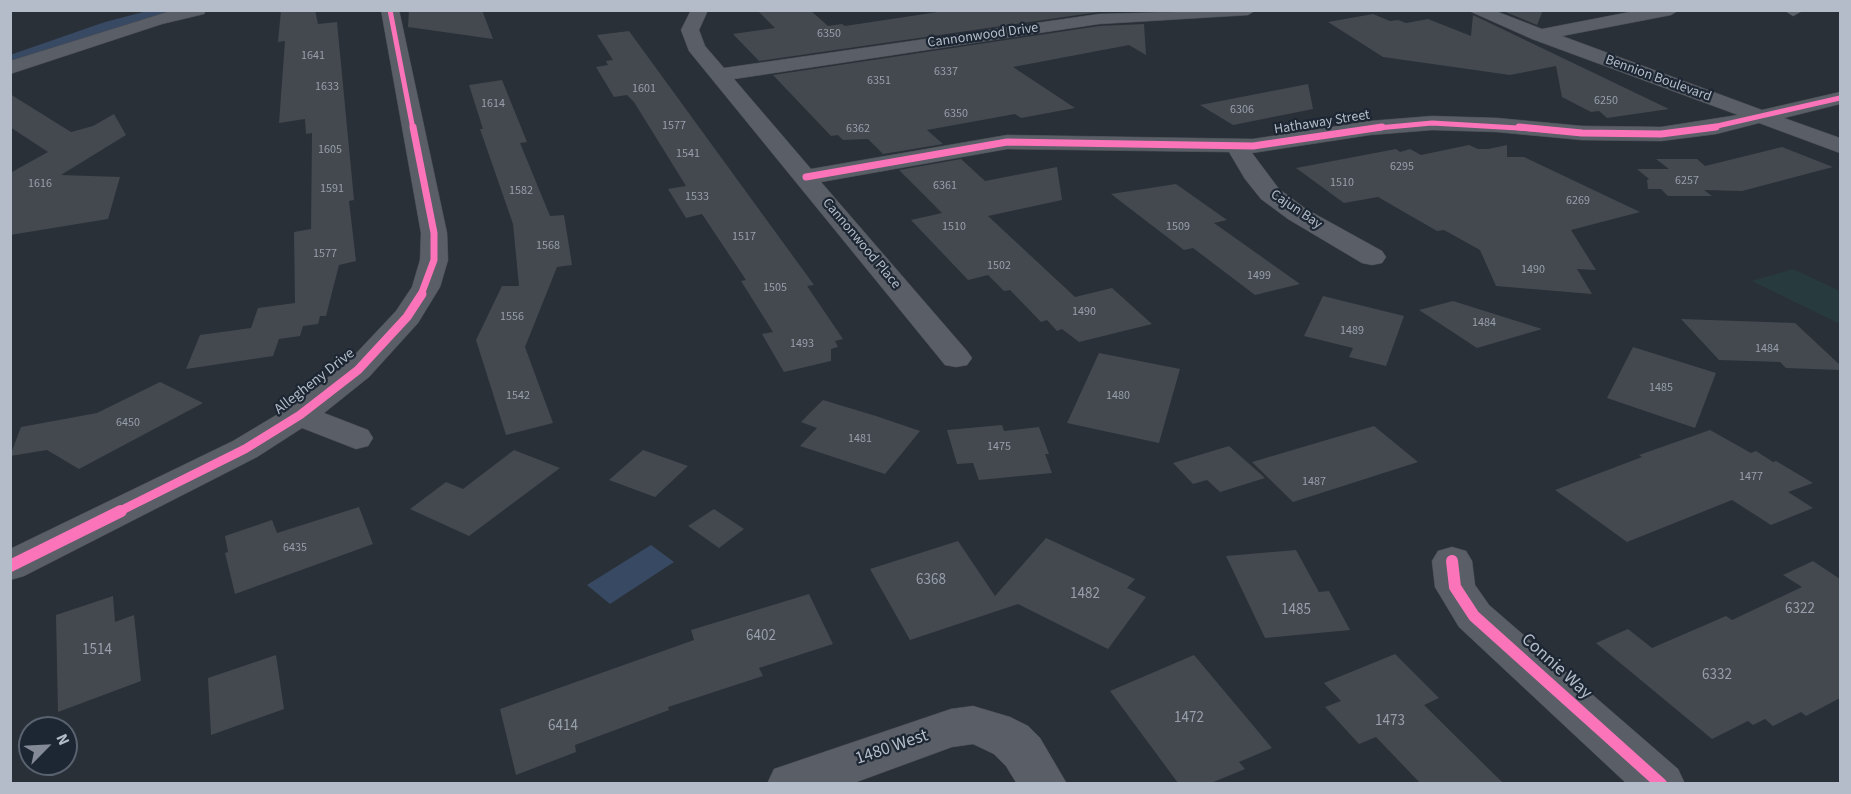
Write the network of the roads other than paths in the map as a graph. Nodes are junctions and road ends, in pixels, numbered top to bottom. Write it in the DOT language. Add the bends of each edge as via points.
graph roads {
  1 [pos="198,10"];
  2 [pos="390,10"];
  3 [pos="700,10"];
  4 [pos="1248,10"];
  5 [pos="1475,10"];
  6 [pos="1671,10"];
  7 [pos="1538,35"];
  8 [pos="10,68"];
  9 [pos="720,75"];
  10 [pos="1840,98"];
  11 [pos="1496,103"];
  12 [pos="1761,117"];
  13 [pos="1510,126"];
  14 [pos="1840,146"];
  15 [pos="1237,147"];
  16 [pos="806,177"];
  17 [pos="1372,257"];
  18 [pos="956,358"];
  19 [pos="300,415"];
  20 [pos="356,438"];
  21 [pos="1452,561"];
  22 [pos="10,566"];
  23 [pos="791,783"];
  24 [pos="1043,783"];
  25 [pos="1661,783"];
  1 -- 8 [label="street"];
  2 -- 19 [label="street, Allegheny Drive" via="431,209 434,260 426,287 407,317 358,370"];
  3 -- 9 [label="street, Cannonwood Place" via="690,35"];
  4 -- 9 [label="street, Cannonwood Drive" via="1099,19"];
  5 -- 7 [label="street, Bennion Boulevard"];
  6 -- 7 [label="street"];
  7 -- 12 [label="street, Bennion Boulevard"];
  9 -- 16 [label="street, Cannonwood Place"];
  10 -- 12 [label="street, Hathaway Street"];
  11 -- 13 [label="street"];
  12 -- 13 [label="street, Hathaway Street" via="1661,134 1591,134"];
  12 -- 14 [label="street, Bennion Boulevard"];
  13 -- 15 [label="street, Hathaway Street" via="1414,123 1283,144"];
  15 -- 16 [label="street, Hathaway Street" via="1007,142"];
  15 -- 17 [label="street, Cajun Bay" via="1270,194"];
  16 -- 18 [label="street, Cannonwood Place"];
  19 -- 20 [label="street"];
  19 -- 22 [label="street, Allegheny Drive" via="245,449"];
  21 -- 25 [label="street, Connie Way" via="1455,587 1474,616"];
  23 -- 24 [label="street, 1480 West" via="951,728 973,725 1011,740"];
}
